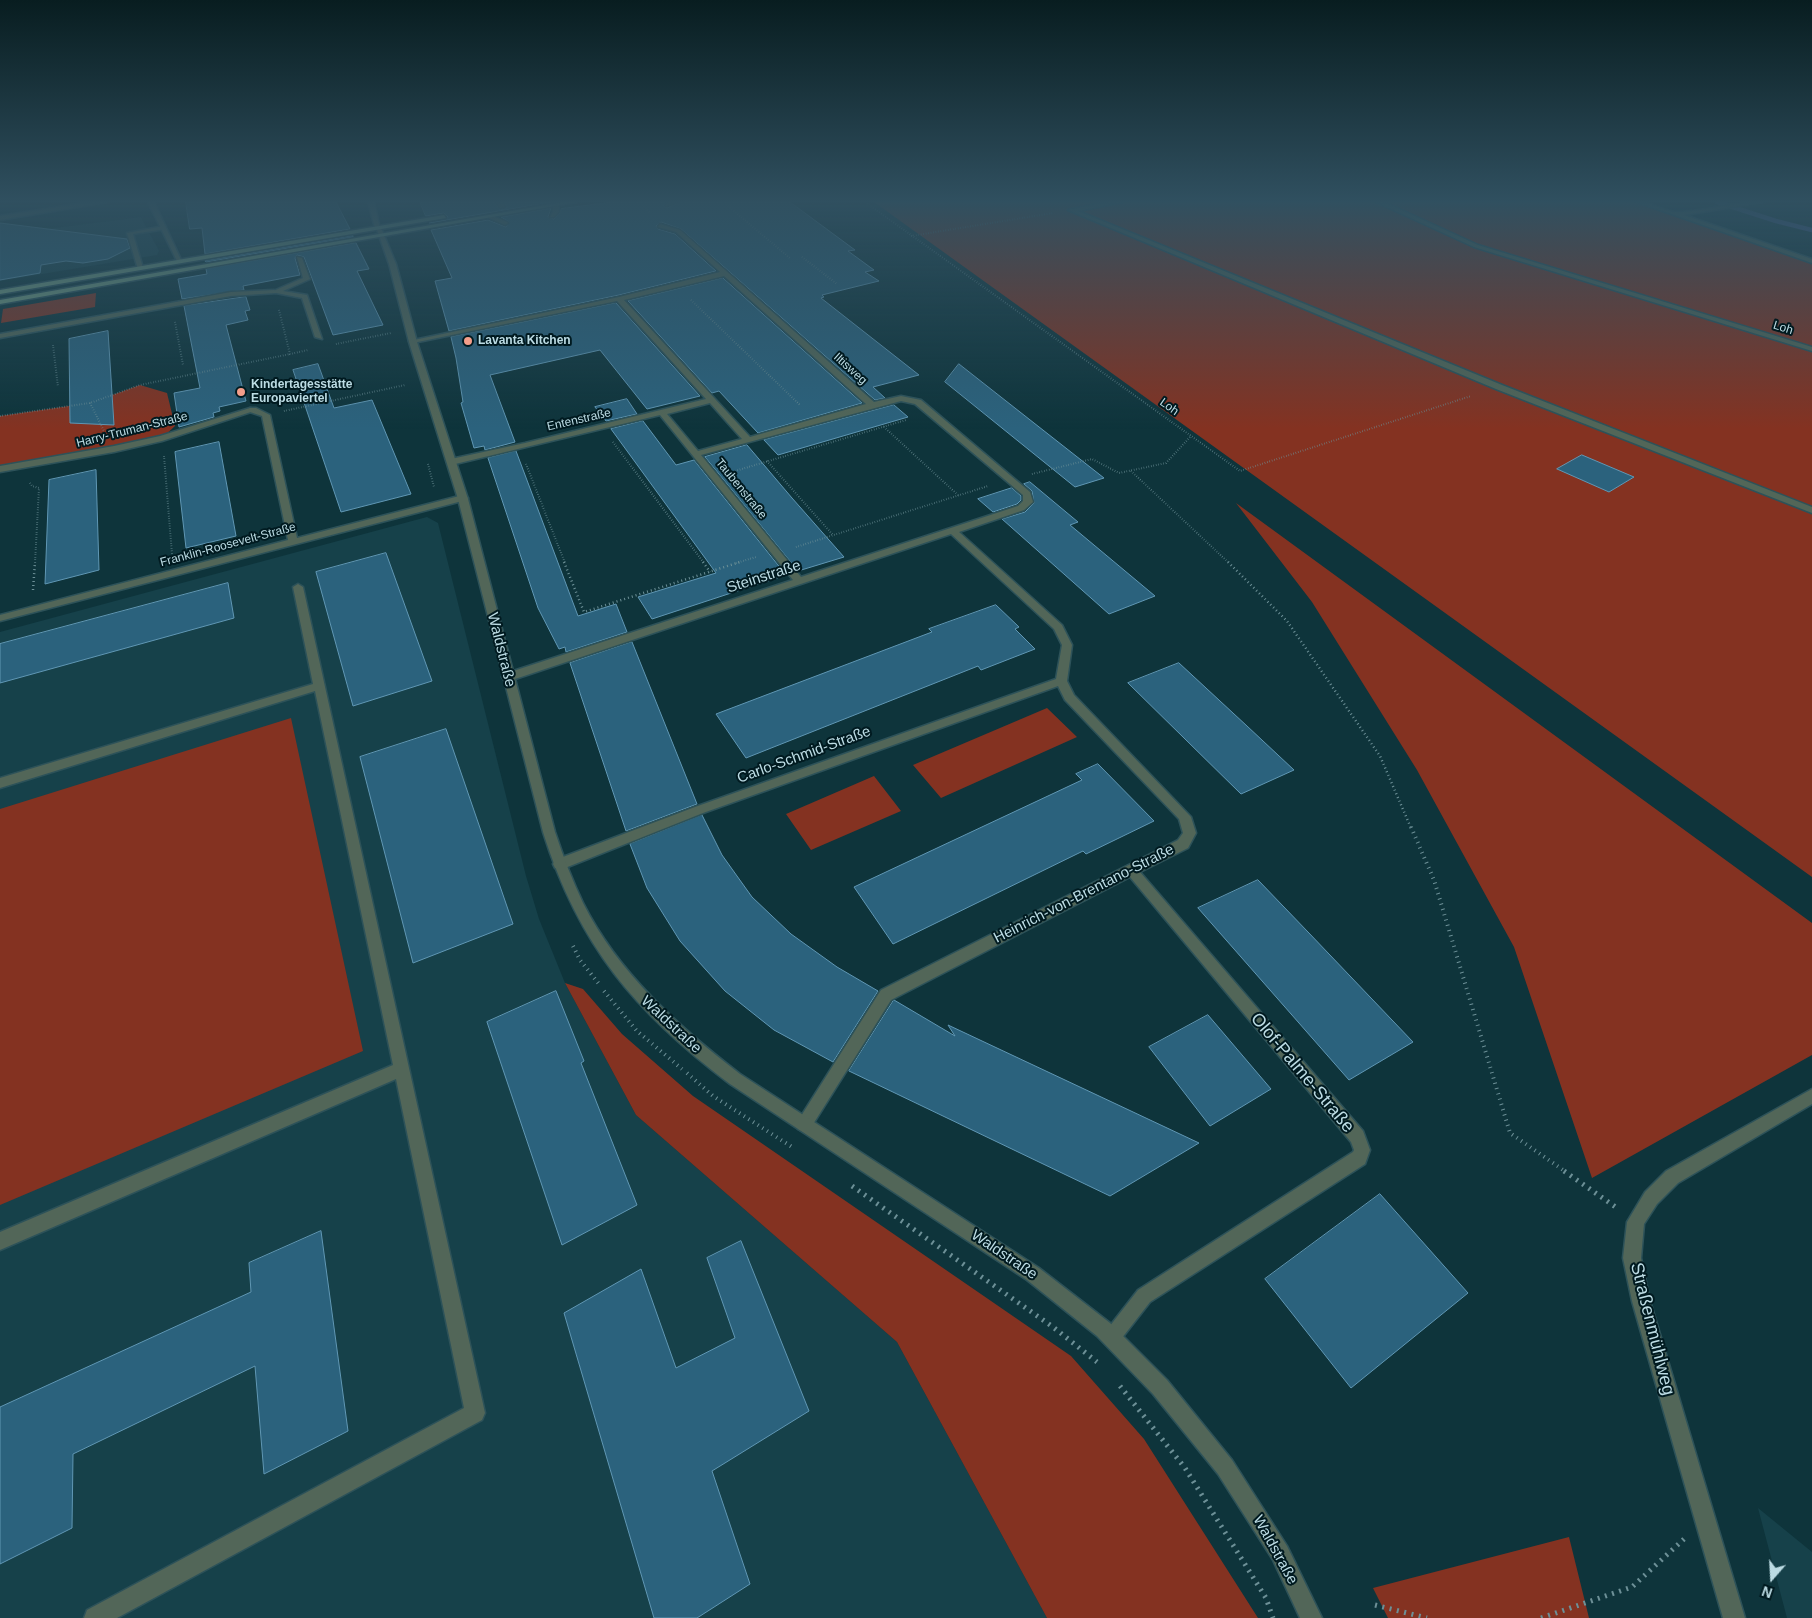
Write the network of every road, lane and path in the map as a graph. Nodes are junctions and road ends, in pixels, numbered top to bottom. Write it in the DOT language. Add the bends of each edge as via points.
graph roads {
  1 [pos="85,278"];
  2 [pos="142,278"];
  3 [pos="307,278"];
  4 [pos="397,278"];
  5 [pos="705,278"];
  6 [pos="731,278"];
  7 [pos="829,278"];
  8 [pos="968,278"];
  9 [pos="1235,278"];
  10 [pos="1579,278"];
  11 [pos="674,284"];
  12 [pos="837,284"];
  13 [pos="0,292"];
  14 [pos="274,292"];
  15 [pos="619,299"];
  16 [pos="0,302"];
  17 [pos="172,304"];
  18 [pos="51,327"];
  19 [pos="0,336"];
  20 [pos="319,337"];
  21 [pos="414,341"];
  22 [pos="1812,349"];
  23 [pos="290,354"];
  24 [pos="183,365"];
  25 [pos="408,384"];
  26 [pos="1499,386"];
  27 [pos="58,387"];
  28 [pos="712,400"];
  29 [pos="90,403"];
  30 [pos="872,405"];
  31 [pos="931,413"];
  32 [pos="662,414"];
  33 [pos="266,415"];
  34 [pos="0,416"];
  35 [pos="816,421"];
  36 [pos="884,427"];
  37 [pos="602,428"];
  38 [pos="1191,436"];
  39 [pos="162,438"];
  40 [pos="748,440"];
  41 [pos="519,447"];
  42 [pos="114,450"];
  43 [pos="697,454"];
  44 [pos="766,461"];
  45 [pos="451,462"];
  46 [pos="28,465"];
  47 [pos="0,469"];
  48 [pos="1131,471"];
  49 [pos="715,477"];
  50 [pos="1010,479"];
  51 [pos="959,495"];
  52 [pos="463,498"];
  53 [pos="1028,502"];
  54 [pos="1812,510"];
  55 [pos="953,531"];
  56 [pos="833,535"];
  57 [pos="293,540"];
  58 [pos="776,552"];
  59 [pos="710,572"];
  60 [pos="174,573"];
  61 [pos="799,581"];
  62 [pos="298,588"];
  63 [pos="32,610"];
  64 [pos="0,618"];
  65 [pos="508,677"];
  66 [pos="1061,681"];
  67 [pos="319,686"];
  68 [pos="0,783"];
  69 [pos="560,864"];
  70 [pos="1132,871"];
  71 [pos="401,1069"];
  72 [pos="1812,1096"];
  73 [pos="804,1124"];
  74 [pos="1636,1222"];
  75 [pos="0,1241"];
  76 [pos="1112,1336"];
  77 [pos="1705,1519"];
  78 [pos="1266,1598"];
  79 [pos="1375,1605"];
  80 [pos="95,1618"];
  81 [pos="1273,1618"];
  82 [pos="1311,1618"];
  83 [pos="1427,1618"];
  84 [pos="1541,1618"];
  85 [pos="1734,1618"];
  1 -- 13 [label="main road"];
  2 -- 16 [label="main road"];
  3 -- 14 [label="street"];
  4 -- 21 [label="street, Waldstraße"];
  5 -- 11 [label="street"];
  6 -- 30 [label="street, Iltisweg"];
  7 -- 12 [label="path"];
  8 -- 38 [label="path, Loh"];
  9 -- 26 [label="street"];
  10 -- 22 [label="street, Loh"];
  11 -- 15 [label="street"];
  11 -- 35 [label="path"];
  14 -- 17 [label="street" via="245,292"];
  14 -- 20 [label="street" via="305,296"];
  15 -- 21 [label="street"];
  15 -- 28 [label="street"];
  17 -- 18 [label="street"];
  17 -- 24 [label="path"];
  18 -- 19 [label="street"];
  18 -- 27 [label="path"];
  21 -- 45 [label="street, Waldstraße"];
  23 -- 29 [label="path" via="140,386"];
  25 -- 33 [label="path"];
  26 -- 38 [label="path, Loh" via="1240,471"];
  26 -- 54 [label="street"];
  28 -- 32 [label="street, Entenstraße"];
  28 -- 40 [label="street"];
  29 -- 34 [label="path"];
  29 -- 42 [label="path"];
  30 -- 31 [label="street, Iltisweg" via="910,398"];
  30 -- 35 [label="street"];
  31 -- 36 [label="path"];
  31 -- 50 [label="street, Iltisweg"];
  32 -- 37 [label="street, Entenstraße"];
  32 -- 43 [label="street, Taubenstraße"];
  33 -- 39 [label="street, Harry-Truman-Straße" via="253,410"];
  33 -- 57 [label="street"];
  35 -- 40 [label="street"];
  36 -- 44 [label="path"];
  36 -- 51 [label="path"];
  37 -- 41 [label="street, Entenstraße"];
  37 -- 59 [label="path"];
  38 -- 48 [label="path" via="1166,463"];
  39 -- 42 [label="street, Harry-Truman-Straße"];
  39 -- 60 [label="path"];
  40 -- 43 [label="street"];
  41 -- 45 [label="street, Entenstraße"];
  41 -- 59 [label="path" via="584,612"];
  42 -- 46 [label="street, Harry-Truman-Straße"];
  43 -- 49 [label="street, Taubenstraße"];
  44 -- 49 [label="path"];
  44 -- 56 [label="path"];
  45 -- 52 [label="street, Waldstraße"];
  46 -- 47 [label="street, Harry-Truman-Straße"];
  46 -- 63 [label="path" via="29,481 39,488"];
  48 -- 50 [label="path" via="1119,473 1092,459"];
  48 -- 74 [label="path" via="1287,621 1380,756 1434,880 1510,1134"];
  49 -- 58 [label="street, Taubenstraße"];
  50 -- 51 [label="path"];
  50 -- 53 [label="street, Iltisweg" via="1026,494"];
  51 -- 56 [label="path"];
  52 -- 57 [label="street, Franklin-Roosevelt-Straße"];
  52 -- 65 [label="street, Waldstraße"];
  53 -- 55 [label="street, Steinstraße" via="1022,508"];
  55 -- 61 [label="street, Steinstraße"];
  55 -- 66 [label="street" via="1058,627 1068,645"];
  56 -- 58 [label="path"];
  57 -- 60 [label="street, Franklin-Roosevelt-Straße"];
  58 -- 59 [label="path"];
  58 -- 61 [label="street, Taubenstraße"];
  60 -- 63 [label="street, Franklin-Roosevelt-Straße"];
  61 -- 65 [label="street, Steinstraße"];
  62 -- 67 [label="street"];
  63 -- 64 [label="street, Franklin-Roosevelt-Straße"];
  65 -- 69 [label="street, Waldstraße"];
  66 -- 69 [label="street, Carlo-Schmid-Straße" via="699,810"];
  66 -- 70 [label="street, Heinrich-von-Brentano-Straße" via="1069,698 1185,817 1190,833 1183,844"];
  67 -- 68 [label="street"];
  67 -- 71 [label="street"];
  69 -- 73 [label="street, Waldstraße" via="590,928 637,993 698,1052"];
  70 -- 73 [label="street, Heinrich-von-Brentano-Straße" via="886,995"];
  70 -- 76 [label="street, Olof-Palme-Straße" via="1357,1137 1362,1150 1359,1158 1144,1296"];
  71 -- 75 [label="street"];
  71 -- 80 [label="street" via="474,1412"];
  72 -- 74 [label="street, Straßenmühlweg" via="1672,1177 1651,1198"];
  73 -- 76 [label="street, Waldstraße" via="1033,1274"];
  74 -- 77 [label="street, Straßenmühlweg" via="1632,1258 1641,1302"];
  76 -- 82 [label="street, Waldstraße" via="1189,1422 1235,1483 1280,1553"];
  77 -- 84 [label="path" via="1632,1587"];
  77 -- 85 [label="street, Straßenmühlweg"];
  78 -- 81 [label="path"];
  79 -- 83 [label="path"];
}
